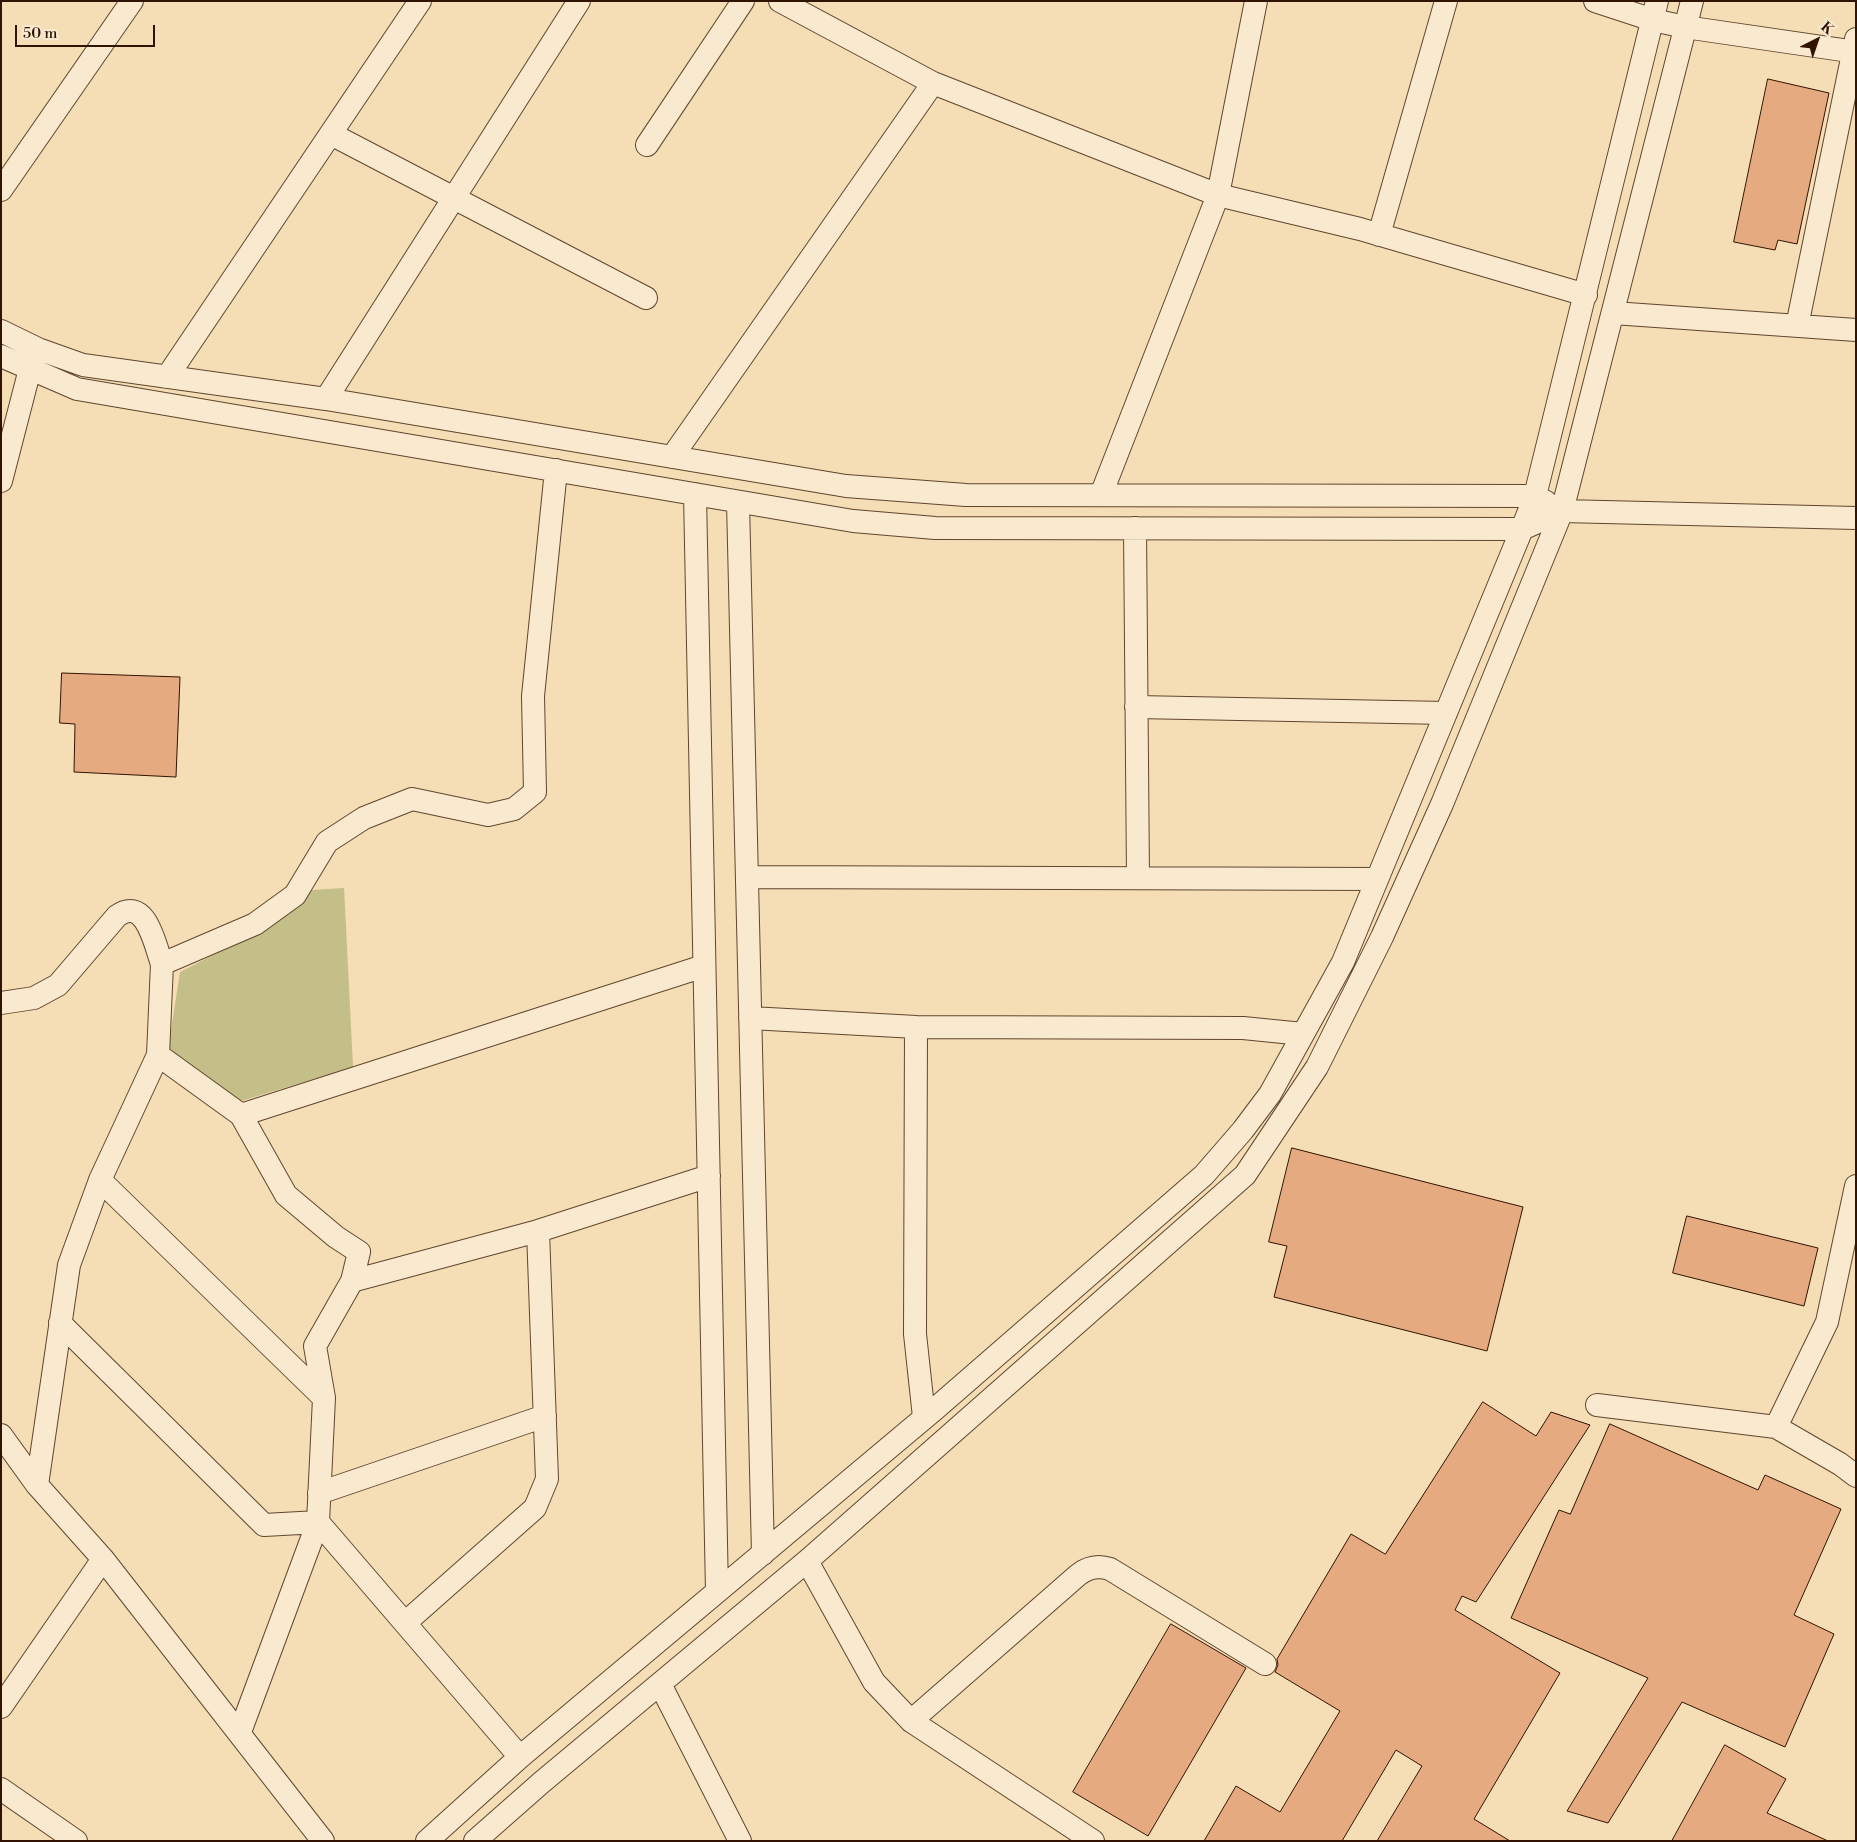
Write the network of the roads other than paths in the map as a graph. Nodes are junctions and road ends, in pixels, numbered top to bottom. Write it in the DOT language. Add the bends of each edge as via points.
graph roads {
  1 [pos="132,1"];
  2 [pos="420,1"];
  3 [pos="580,1"];
  4 [pos="743,1"];
  5 [pos="780,1"];
  6 [pos="1256,1"];
  7 [pos="1446,1"];
  8 [pos="1595,1"];
  9 [pos="1692,1"];
  10 [pos="1655,11"];
  11 [pos="1685,27"];
  12 [pos="1855,47"];
  13 [pos="933,83"];
  14 [pos="331,134"];
  15 [pos="647,144"];
  16 [pos="1,190"];
  17 [pos="1218,195"];
  18 [pos="454,198"];
  19 [pos="1379,235"];
  20 [pos="1586,295"];
  21 [pos="646,298"];
  22 [pos="1613,314"];
  23 [pos="1797,326"];
  24 [pos="1856,330"];
  25 [pos="1,331"];
  26 [pos="1,356"];
  27 [pos="34,359"];
  28 [pos="167,377"];
  29 [pos="326,399"];
  30 [pos="672,457"];
  31 [pos="556,470"];
  32 [pos="2,483"];
  33 [pos="695,494"];
  34 [pos="1101,495"];
  35 [pos="1535,496"];
  36 [pos="738,502"];
  37 [pos="1562,511"];
  38 [pos="1856,518"];
  39 [pos="1135,528"];
  40 [pos="1522,529"];
  41 [pos="1136,707"];
  42 [pos="1446,713"];
  43 [pos="747,878"];
  44 [pos="1138,878"];
  45 [pos="1377,879"];
  46 [pos="162,964"];
  47 [pos="704,966"];
  48 [pos="1,1003"];
  49 [pos="750,1018"];
  50 [pos="916,1027"];
  51 [pos="1303,1034"];
  52 [pos="158,1055"];
  53 [pos="241,1115"];
  54 [pos="709,1176"];
  55 [pos="100,1180"];
  56 [pos="1856,1186"];
  57 [pos="538,1231"];
  58 [pos="352,1281"];
  59 [pos="60,1323"];
  60 [pos="324,1398"];
  61 [pos="1597,1405"];
  62 [pos="545,1416"];
  63 [pos="924,1418"];
  64 [pos="1776,1427"];
  65 [pos="1,1435"];
  66 [pos="1856,1476"];
  67 [pos="37,1484"];
  68 [pos="319,1493"];
  69 [pos="318,1522"];
  70 [pos="763,1554"];
  71 [pos="103,1559"];
  72 [pos="807,1561"];
  73 [pos="717,1592"];
  74 [pos="405,1623"];
  75 [pos="1265,1664"];
  76 [pos="660,1684"];
  77 [pos="1,1707"];
  78 [pos="911,1721"];
  79 [pos="240,1732"];
  80 [pos="520,1757"];
  81 [pos="1,1788"];
  82 [pos="76,1841"];
  83 [pos="323,1841"];
  84 [pos="426,1841"];
  85 [pos="475,1841"];
  86 [pos="740,1841"];
  87 [pos="1093,1841"];
  1 -- 16 [label="street"];
  2 -- 14 [label="street"];
  3 -- 18 [label="street"];
  4 -- 15 [label="street"];
  5 -- 13 [label="street"];
  6 -- 17 [label="street"];
  7 -- 19 [label="street"];
  8 -- 10 [label="street"];
  9 -- 11 [label="street"];
  10 -- 11 [label="street"];
  10 -- 20 [label="street"];
  11 -- 12 [label="street"];
  11 -- 22 [label="street"];
  12 -- 23 [label="street"];
  13 -- 17 [label="street"];
  13 -- 30 [label="street"];
  14 -- 18 [label="street"];
  14 -- 28 [label="street"];
  17 -- 19 [label="street"];
  17 -- 34 [label="street"];
  18 -- 21 [label="street"];
  18 -- 29 [label="street"];
  19 -- 20 [label="street"];
  20 -- 35 [label="street"];
  22 -- 23 [label="street"];
  22 -- 37 [label="street"];
  23 -- 24 [label="street"];
  25 -- 27 [label="street"];
  26 -- 27 [label="street"];
  27 -- 28 [label="street"];
  27 -- 31 [label="street" via="77,389"];
  27 -- 32 [label="street"];
  28 -- 29 [label="street"];
  29 -- 30 [label="street"];
  30 -- 34 [label="street" via="846,486 966,495"];
  31 -- 33 [label="street"];
  31 -- 46 [label="street" via="533,696 535,792 514,809 488,814 412,799 364,818 327,842 295,894 255,924"];
  33 -- 36 [label="street"];
  33 -- 47 [label="street"];
  34 -- 35 [label="street"];
  35 -- 37 [label="street"];
  35 -- 40 [label="street"];
  36 -- 39 [label="street" via="853,521 935,528"];
  36 -- 43 [label="street"];
  37 -- 38 [label="street"];
  37 -- 40 [label="street"];
  37 -- 72 [label="street" via="1442,804 1382,937 1317,1067 1245,1175"];
  39 -- 40 [label="street"];
  39 -- 41 [label="street"];
  40 -- 42 [label="street"];
  41 -- 42 [label="street"];
  41 -- 44 [label="street"];
  42 -- 45 [label="street"];
  43 -- 44 [label="street"];
  43 -- 49 [label="street"];
  44 -- 45 [label="street"];
  45 -- 51 [label="street" via="1343,962"];
  46 -- 48 [label="street" via="147,922 138,913 127,911 117,916 65,979 51,990 34,998"];
  46 -- 52 [label="street"];
  47 -- 53 [label="street"];
  47 -- 54 [label="street"];
  49 -- 50 [label="street"];
  49 -- 70 [label="street"];
  50 -- 51 [label="street" via="1243,1028"];
  50 -- 63 [label="street" via="915,1334"];
  51 -- 63 [label="street" via="1270,1094 1204,1175"];
  52 -- 53 [label="street"];
  52 -- 55 [label="street"];
  53 -- 58 [label="street" via="286,1195 359,1252"];
  54 -- 57 [label="street"];
  54 -- 73 [label="street"];
  55 -- 59 [label="street" via="69,1265"];
  55 -- 60 [label="street"];
  56 -- 64 [label="street" via="1827,1322"];
  57 -- 58 [label="street"];
  57 -- 62 [label="street"];
  58 -- 60 [label="street" via="316,1346"];
  59 -- 67 [label="street"];
  59 -- 69 [label="street" via="264,1525"];
  60 -- 68 [label="street"];
  61 -- 64 [label="street"];
  62 -- 68 [label="street"];
  62 -- 74 [label="street" via="547,1479 535,1508"];
  63 -- 70 [label="street"];
  64 -- 66 [label="street"];
  65 -- 67 [label="street"];
  67 -- 71 [label="street"];
  68 -- 69 [label="street"];
  69 -- 74 [label="street"];
  69 -- 79 [label="street"];
  70 -- 73 [label="street"];
  71 -- 77 [label="street"];
  71 -- 79 [label="street"];
  72 -- 76 [label="street"];
  72 -- 78 [label="street" via="874,1682"];
  73 -- 80 [label="street"];
  74 -- 80 [label="street"];
  75 -- 78 [label="street" via="1110,1569 1090,1567"];
  76 -- 85 [label="street"];
  76 -- 86 [label="street"];
  78 -- 87 [label="street"];
  79 -- 83 [label="street"];
  80 -- 84 [label="street"];
  81 -- 82 [label="street"];
}
